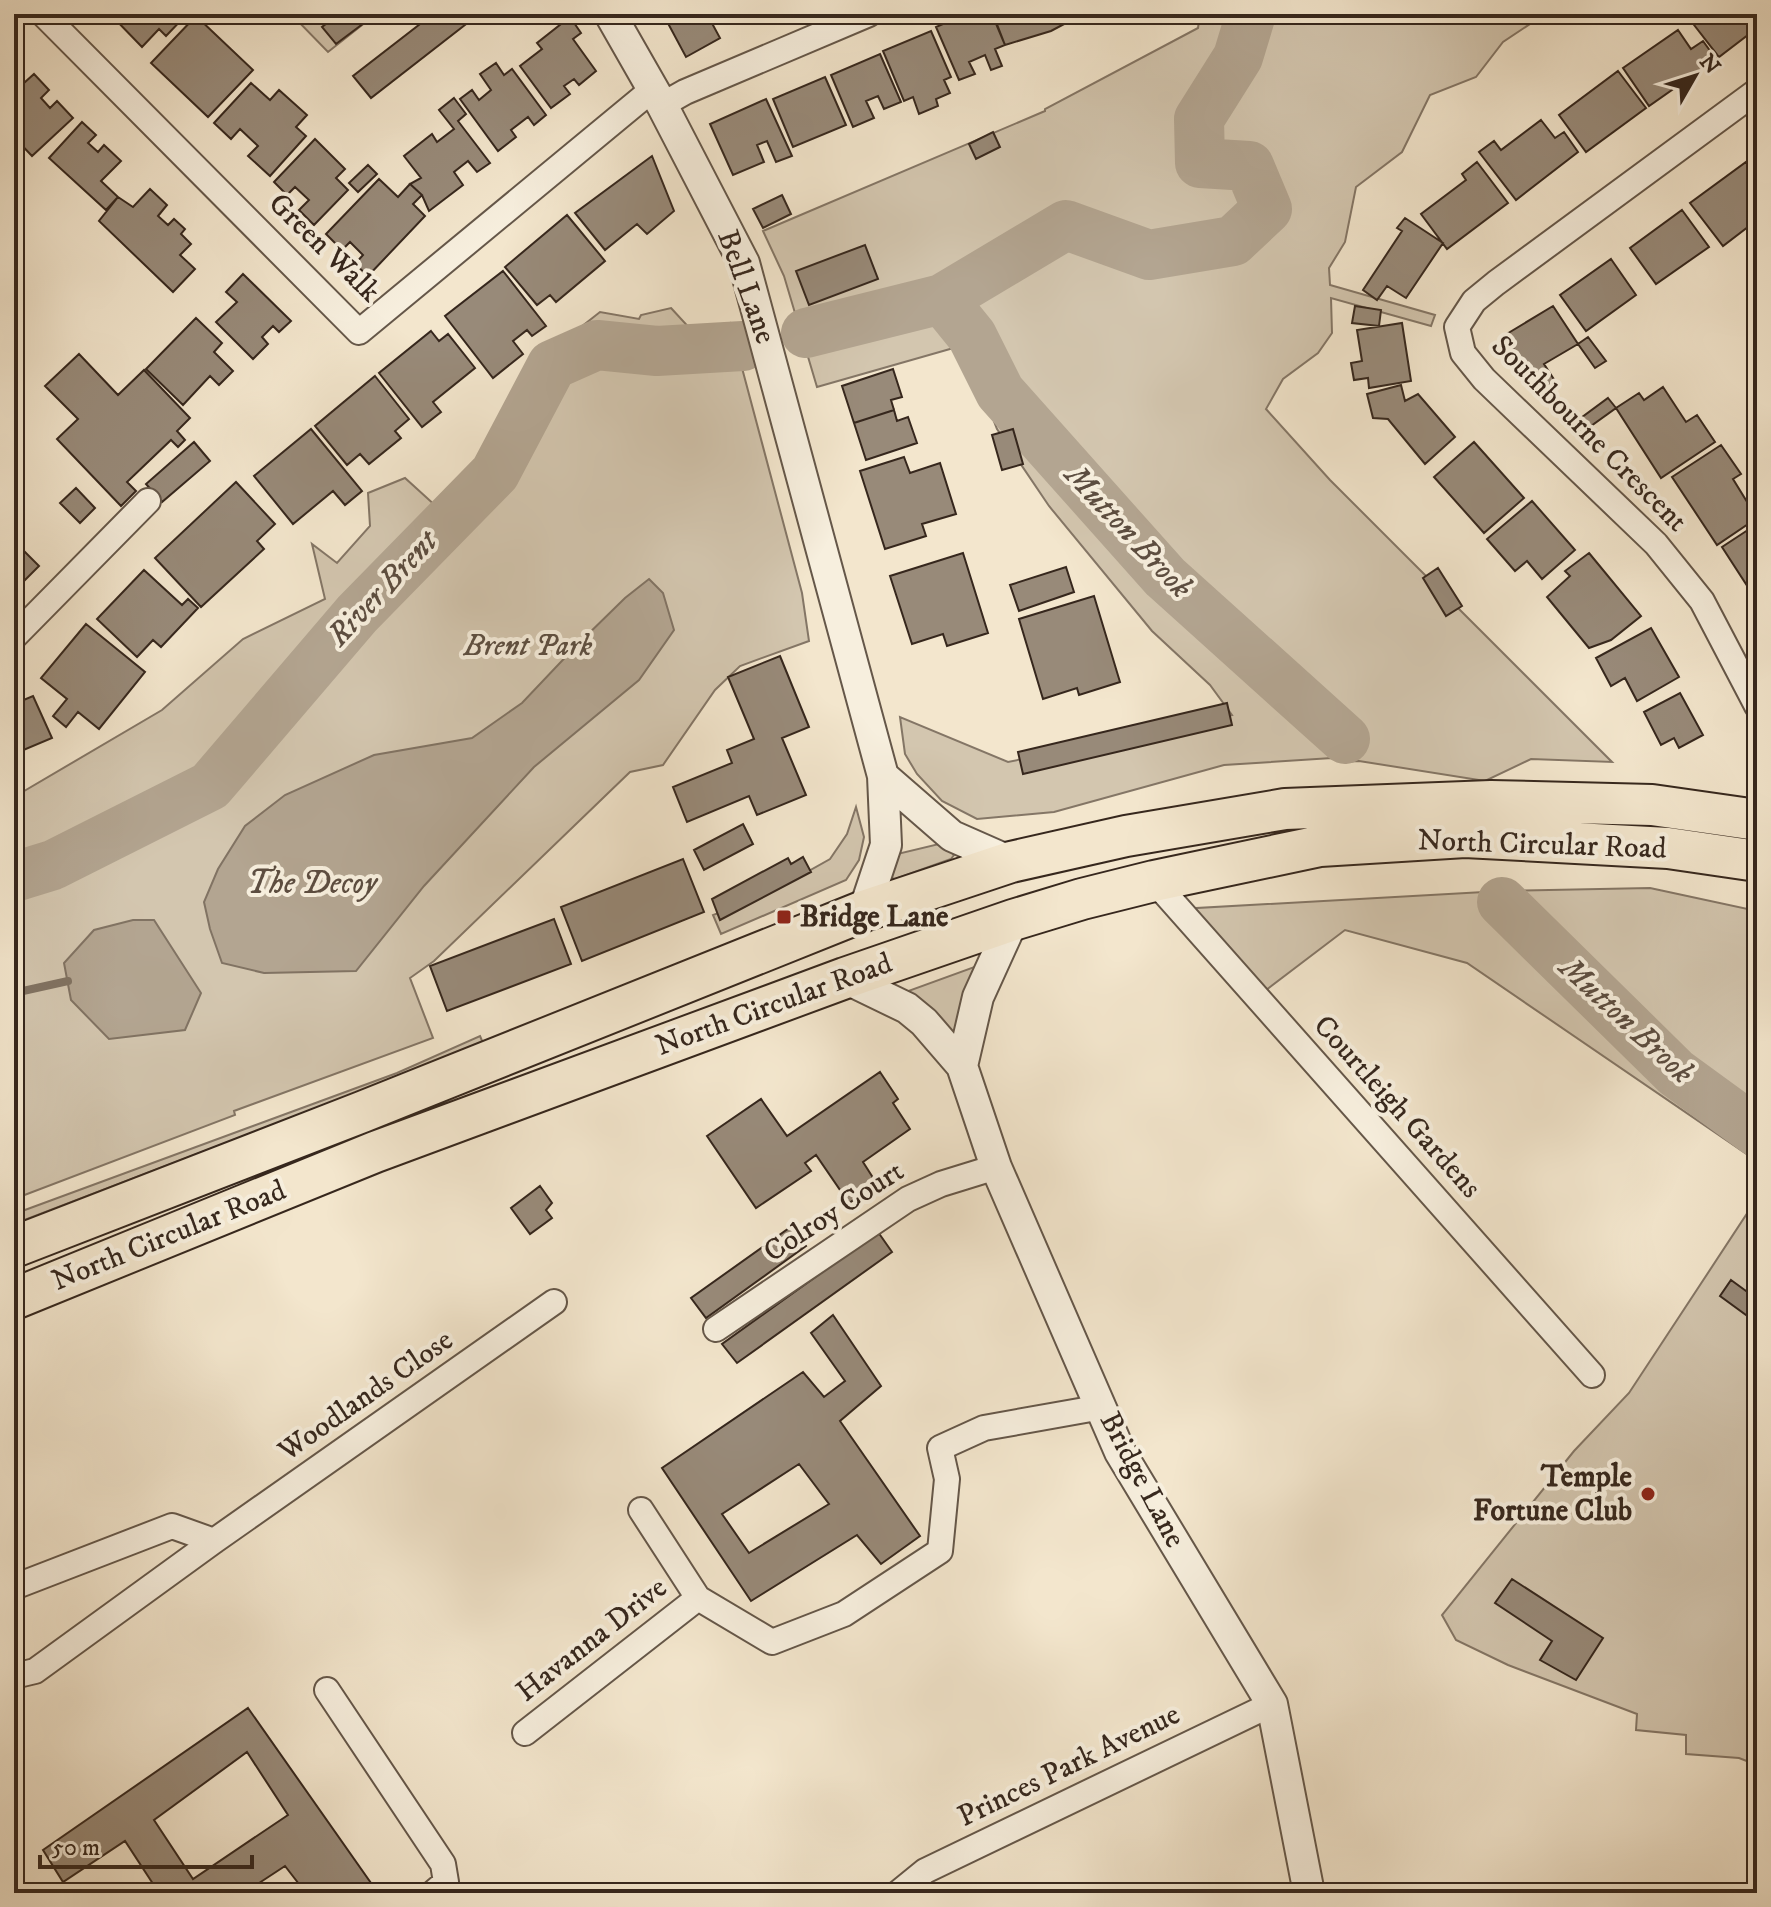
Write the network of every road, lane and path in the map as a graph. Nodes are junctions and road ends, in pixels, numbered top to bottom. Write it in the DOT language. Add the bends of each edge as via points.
graph roads {
  1 [pos="43,14"];
  2 [pos="610,14"];
  3 [pos="869,14"];
  4 [pos="1757,91"];
  5 [pos="658,97"];
  6 [pos="148,501"];
  7 [pos="14,637"];
  8 [pos="1757,706"];
  9 [pos="883,776"];
  10 [pos="1757,820"];
  11 [pos="1757,861"];
  12 [pos="1011,862"];
  13 [pos="1154,881"];
  14 [pos="864,911"];
  15 [pos="1013,920"];
  16 [pos="845,978"];
  17 [pos="962,1066"];
  18 [pos="996,1167"];
  19 [pos="14,1247"];
  20 [pos="14,1299"];
  21 [pos="554,1302"];
  22 [pos="716,1329"];
  23 [pos="1592,1375"];
  24 [pos="1102,1407"];
  25 [pos="641,1510"];
  26 [pos="214,1541"];
  27 [pos="14,1587"];
  28 [pos="698,1598"];
  29 [pos="14,1676"];
  30 [pos="327,1690"];
  31 [pos="1272,1704"];
  32 [pos="525,1733"];
  33 [pos="433,1893"];
  34 [pos="898,1893"];
  35 [pos="1309,1893"];
  1 -- 5 [label="street, Green Walk" via="359,332"];
  2 -- 5 [label="street, Bell Lane"];
  3 -- 5 [label="street" via="685,92"];
  4 -- 8 [label="street, Southbourne Crescent" via="1496,283 1474,301 1457,327 1463,353 1484,379 1656,544 1702,601"];
  5 -- 9 [label="street, Bell Lane" via="744,263"];
  6 -- 7 [label="street"];
  9 -- 12 [label="street" via="952,836"];
  9 -- 14 [label="street" via="886,845"];
  10 -- 12 [label="highway, North Circular Road" via="1652,805 1491,801 1285,809"];
  11 -- 13 [label="highway, North Circular Road" via="1668,848 1465,837 1320,846"];
  12 -- 14 [label="highway, North Circular Road"];
  13 -- 15 [label="highway, North Circular Road"];
  13 -- 23 [label="street, Courtleigh Gardens"];
  14 -- 19 [label="highway, North Circular Road"];
  15 -- 16 [label="highway, North Circular Road"];
  15 -- 17 [label="street" via="978,997"];
  16 -- 17 [label="street, Bridge Lane" via="907,1008"];
  16 -- 20 [label="highway, North Circular Road" via="375,1152"];
  17 -- 18 [label="street, Bridge Lane"];
  18 -- 22 [label="street, Colroy Court" via="908,1199"];
  18 -- 24 [label="street, Bridge Lane"];
  21 -- 26 [label="street, Woodlands Close"];
  24 -- 28 [label="street, Havanna Drive" via="984,1428 940,1448 947,1479 940,1551 844,1614 772,1642"];
  24 -- 31 [label="street, Bridge Lane" via="1120,1452"];
  25 -- 28 [label="street, Havanna Drive"];
  26 -- 27 [label="street" via="172,1526"];
  26 -- 29 [label="street, Woodlands Close" via="35,1671"];
  28 -- 32 [label="street, Havanna Drive"];
  30 -- 33 [label="street" via="443,1864 446,1882"];
  31 -- 34 [label="street, Princes Park Avenue" via="925,1871"];
  31 -- 35 [label="street, Bridge Lane"];
}
